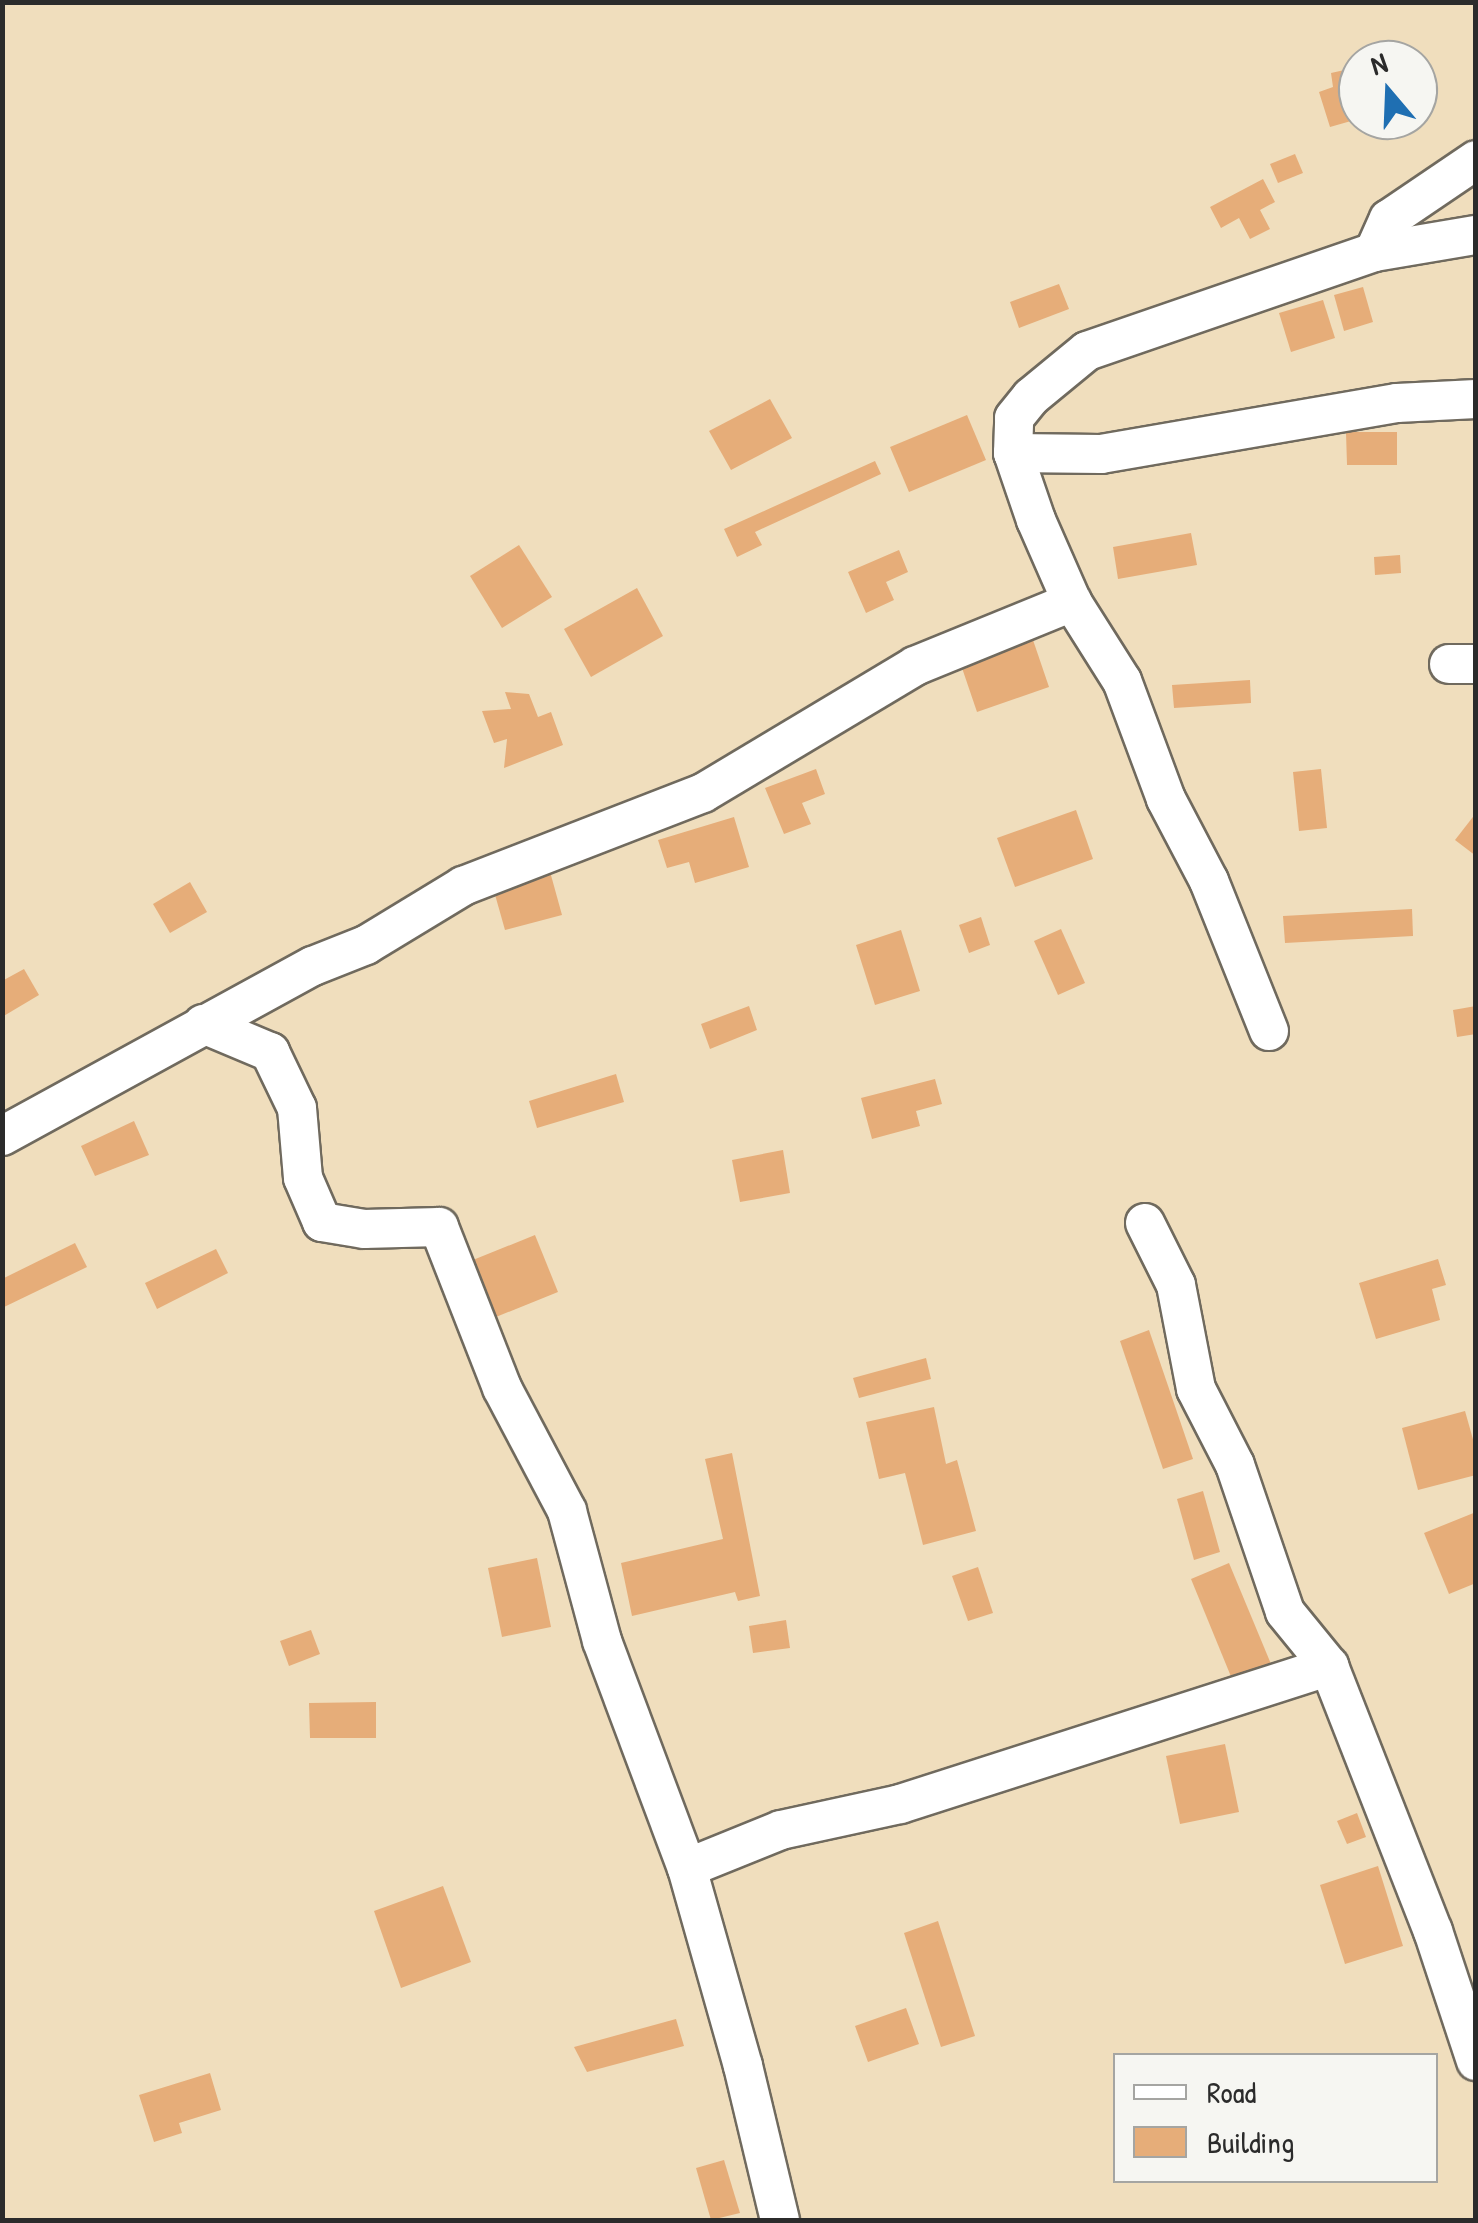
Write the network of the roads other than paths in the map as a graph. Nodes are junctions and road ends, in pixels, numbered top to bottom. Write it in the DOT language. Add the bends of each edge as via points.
graph roads {
  1 [pos="1476,160"];
  2 [pos="1476,235"];
  3 [pos="1374,252"];
  4 [pos="1476,398"];
  5 [pos="1013,453"];
  6 [pos="1072,602"];
  7 [pos="204,1024"];
  8 [pos="1269,1031"];
  9 [pos="2,1136"];
  10 [pos="1145,1224"];
  11 [pos="1329,1666"];
  12 [pos="687,1868"];
  13 [pos="1476,2061"];
  14 [pos="780,2220"];
  1 -- 3 [label="street" via="1389,219"];
  2 -- 3 [label="street"];
  3 -- 5 [label="street" via="1087,351 1014,418"];
  4 -- 5 [label="street" via="1396,402 1101,454"];
  5 -- 6 [label="street"];
  6 -- 7 [label="street" via="915,666 703,793 463,886 366,945"];
  6 -- 8 [label="street" via="1122,681 1166,799 1209,881"];
  7 -- 9 [label="street"];
  7 -- 12 [label="street" via="270,1052 297,1108 303,1178 322,1222 439,1227 502,1388 567,1511 602,1641"];
  10 -- 11 [label="street" via="1176,1285 1196,1390 1235,1465 1285,1612"];
  11 -- 12 [label="street" via="900,1804 781,1830"];
  11 -- 13 [label="street" via="1433,1931"];
  12 -- 14 [label="street"];
}
